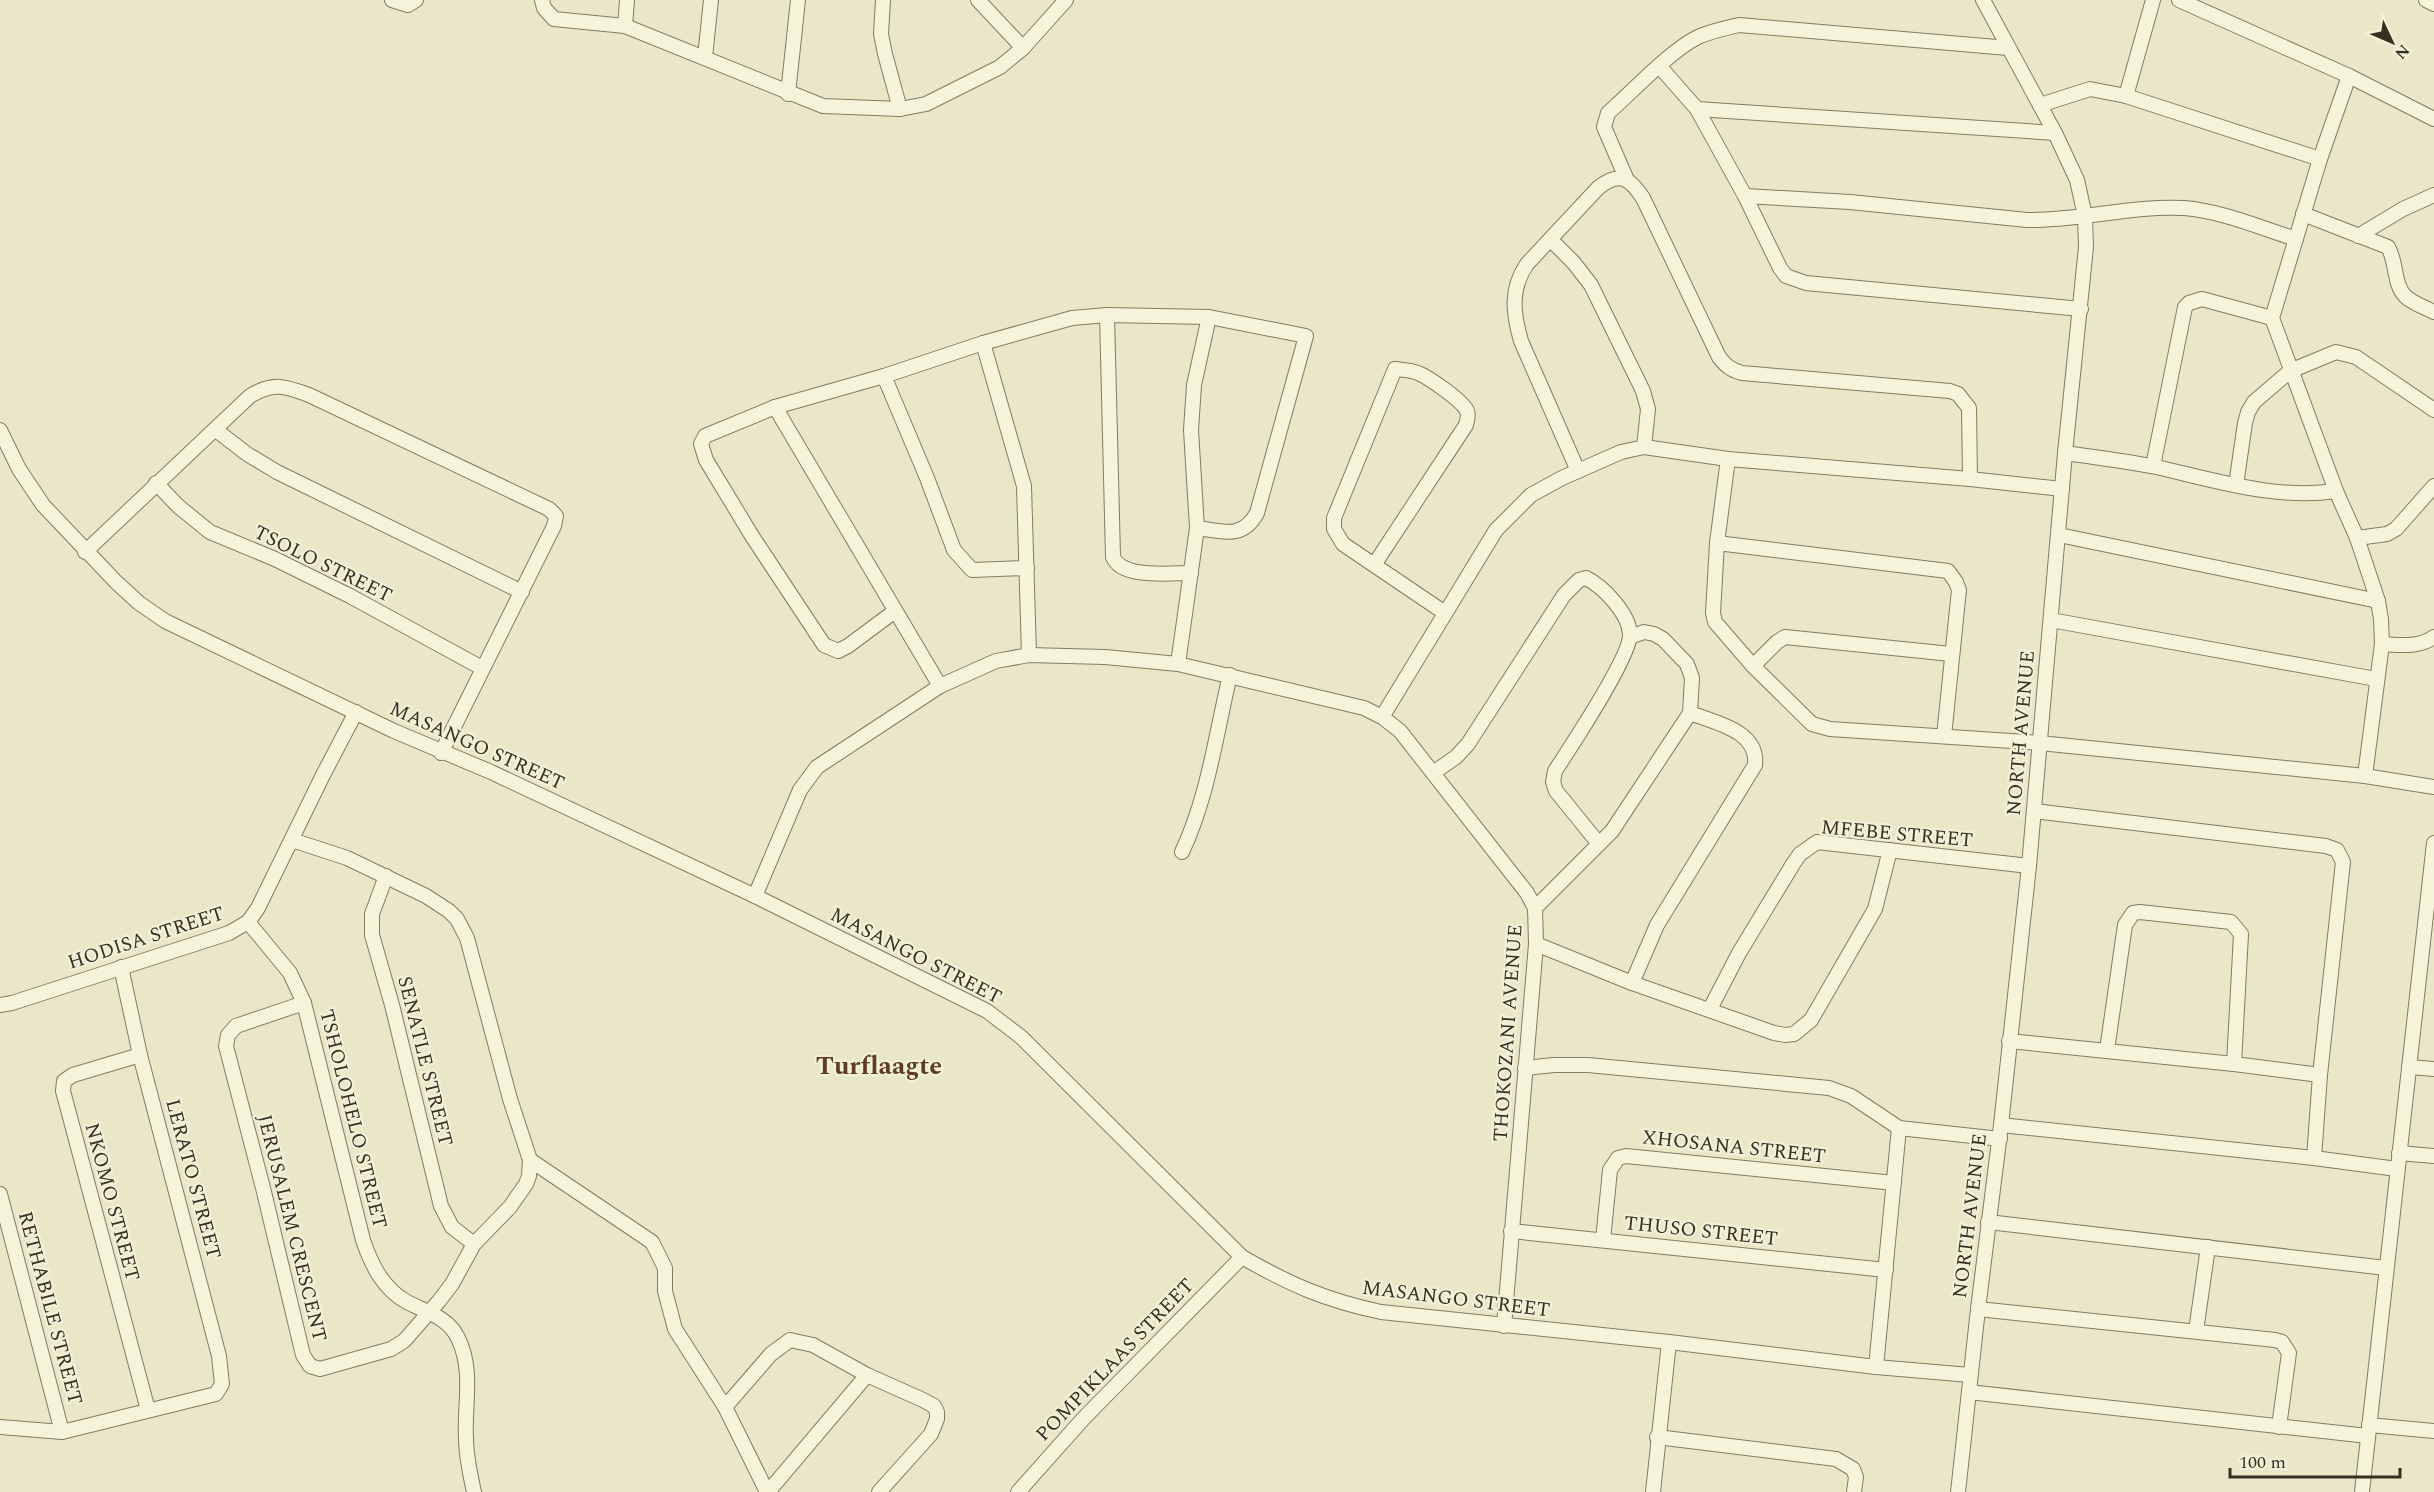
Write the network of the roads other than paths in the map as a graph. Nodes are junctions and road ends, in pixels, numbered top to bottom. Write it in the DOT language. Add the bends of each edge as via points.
graph roads {
  1 [pos="392,0"];
  2 [pos="416,0"];
  3 [pos="542,0"];
  4 [pos="627,0"];
  5 [pos="711,0"];
  6 [pos="798,0"];
  7 [pos="883,0"];
  8 [pos="978,0"];
  9 [pos="1066,0"];
  10 [pos="1983,0"];
  11 [pos="2153,0"];
  12 [pos="2179,0"];
  13 [pos="2426,0"];
  14 [pos="2434,4"];
  15 [pos="625,26"];
  16 [pos="1023,48"];
  17 [pos="2008,48"];
  18 [pos="705,57"];
  19 [pos="1660,67"];
  20 [pos="2349,76"];
  21 [pos="788,93"];
  22 [pos="2126,96"];
  23 [pos="2040,105"];
  24 [pos="900,109"];
  25 [pos="1697,109"];
  26 [pos="2434,119"];
  27 [pos="2055,133"];
  28 [pos="2320,159"];
  29 [pos="1627,180"];
  30 [pos="2434,195"];
  31 [pos="1745,196"];
  32 [pos="2303,214"];
  33 [pos="2085,216"];
  34 [pos="2358,236"];
  35 [pos="2296,239"];
  36 [pos="1551,240"];
  37 [pos="2081,309"];
  38 [pos="2434,312"];
  39 [pos="1107,315"];
  40 [pos="1209,317"];
  41 [pos="2272,318"];
  42 [pos="983,342"];
  43 [pos="2290,371"];
  44 [pos="884,376"];
  45 [pos="775,407"];
  46 [pos="2434,410"];
  47 [pos="216,430"];
  48 [pos="1,432"];
  49 [pos="1644,447"];
  50 [pos="2065,453"];
  51 [pos="1728,459"];
  52 [pos="2153,466"];
  53 [pos="1578,471"];
  54 [pos="1970,479"];
  55 [pos="156,483"];
  56 [pos="2236,485"];
  57 [pos="2434,486"];
  58 [pos="2062,489"];
  59 [pos="2336,491"];
  60 [pos="1197,528"];
  61 [pos="2059,535"];
  62 [pos="2357,538"];
  63 [pos="1717,543"];
  64 [pos="86,552"];
  65 [pos="1374,565"];
  66 [pos="1027,568"];
  67 [pos="1191,573"];
  68 [pos="522,592"];
  69 [pos="2378,601"];
  70 [pos="895,612"];
  71 [pos="1445,613"];
  72 [pos="2051,620"];
  73 [pos="2434,636"];
  74 [pos="1630,637"];
  75 [pos="2382,644"];
  76 [pos="1951,654"];
  77 [pos="1029,655"];
  78 [pos="1178,664"];
  79 [pos="1753,666"];
  80 [pos="482,668"];
  81 [pos="1230,675"];
  82 [pos="2376,679"];
  83 [pos="940,686"];
  84 [pos="356,712"];
  85 [pos="1690,713"];
  86 [pos="1382,717"];
  87 [pos="1944,736"];
  88 [pos="2040,743"];
  89 [pos="441,753"];
  90 [pos="1434,773"];
  91 [pos="2365,776"];
  92 [pos="2434,787"];
  93 [pos="2034,811"];
  94 [pos="292,840"];
  95 [pos="2434,843"];
  96 [pos="1599,844"];
  97 [pos="1890,850"];
  98 [pos="1182,852"];
  99 [pos="2029,866"];
  100 [pos="386,876"];
  101 [pos="2431,893"];
  102 [pos="754,896"];
  103 [pos="1535,908"];
  104 [pos="248,922"];
  105 [pos="1536,944"];
  106 [pos="121,967"];
  107 [pos="1632,983"];
  108 [pos="304,1003"];
  109 [pos="0,1005"];
  110 [pos="1710,1009"];
  111 [pos="2009,1041"];
  112 [pos="2107,1050"];
  113 [pos="140,1055"];
  114 [pos="2234,1064"];
  115 [pos="2409,1067"];
  116 [pos="1525,1068"];
  117 [pos="2434,1069"];
  118 [pos="2320,1075"];
  119 [pos="2001,1125"];
  120 [pos="1899,1128"];
  121 [pos="2000,1139"];
  122 [pos="2399,1153"];
  123 [pos="2434,1156"];
  124 [pos="2314,1158"];
  125 [pos="530,1160"];
  126 [pos="2397,1169"];
  127 [pos="1894,1184"];
  128 [pos="0,1194"];
  129 [pos="1988,1222"];
  130 [pos="1511,1231"];
  131 [pos="1603,1240"];
  132 [pos="474,1244"];
  133 [pos="2208,1247"];
  134 [pos="1242,1257"];
  135 [pos="2386,1268"];
  136 [pos="1886,1270"];
  137 [pos="1977,1309"];
  138 [pos="431,1312"];
  139 [pos="1504,1326"];
  140 [pos="2196,1331"];
  141 [pos="1670,1342"];
  142 [pos="1876,1367"];
  143 [pos="867,1375"];
  144 [pos="1970,1375"];
  145 [pos="1969,1392"];
  146 [pos="725,1407"];
  147 [pos="148,1410"];
  148 [pos="0,1427"];
  149 [pos="2279,1427"];
  150 [pos="2369,1431"];
  151 [pos="2434,1431"];
  152 [pos="62,1432"];
  153 [pos="1657,1437"];
  154 [pos="1027,1489"];
  155 [pos="474,1492"];
  156 [pos="768,1492"];
  157 [pos="879,1492"];
  158 [pos="1653,1492"];
  159 [pos="1854,1492"];
  160 [pos="1958,1492"];
  161 [pos="2362,1492"];
  1 -- 2 [label="street" via="408,5"];
  3 -- 15 [label="street" via="554,19"];
  4 -- 15 [label="street"];
  5 -- 18 [label="street"];
  6 -- 21 [label="street"];
  7 -- 24 [label="street" via="881,34"];
  8 -- 16 [label="street"];
  9 -- 16 [label="street"];
  10 -- 17 [label="street, NORTH AVENUE"];
  11 -- 22 [label="street"];
  12 -- 20 [label="street"];
  13 -- 14 [label="street"];
  15 -- 18 [label="street"];
  16 -- 24 [label="street" via="1000,67 926,104"];
  17 -- 19 [label="street" via="1739,25 1698,37"];
  17 -- 23 [label="street, NORTH AVENUE"];
  18 -- 21 [label="street"];
  19 -- 25 [label="street"];
  19 -- 29 [label="street" via="1605,120 1607,136"];
  20 -- 26 [label="street"];
  20 -- 28 [label="street"];
  21 -- 24 [label="street" via="823,106"];
  22 -- 23 [label="street" via="2090,89"];
  22 -- 28 [label="street"];
  23 -- 27 [label="street, NORTH AVENUE"];
  25 -- 27 [label="street"];
  25 -- 31 [label="street"];
  27 -- 33 [label="street, NORTH AVENUE" via="2077,180"];
  28 -- 32 [label="street"];
  29 -- 36 [label="street" via="1617,177 1598,188"];
  29 -- 54 [label="street" via="1643,198 1725,365 1742,373 1958,394 1969,408"];
  30 -- 34 [label="street"];
  31 -- 33 [label="street" via="2027,220"];
  31 -- 37 [label="street" via="1780,268 1793,280"];
  32 -- 34 [label="street"];
  32 -- 35 [label="street"];
  33 -- 35 [label="street" via="2185,208"];
  33 -- 37 [label="street, NORTH AVENUE"];
  34 -- 38 [label="street" via="2388,247 2404,294"];
  35 -- 41 [label="street"];
  36 -- 49 [label="street" via="1591,285 1643,391 1648,409"];
  36 -- 53 [label="street" via="1518,277 1515,322"];
  37 -- 50 [label="street, NORTH AVENUE"];
  39 -- 40 [label="street"];
  39 -- 42 [label="street" via="1072,318"];
  39 -- 67 [label="street" via="1113,557 1125,570"];
  40 -- 60 [label="street" via="1194,385 1191,430"];
  40 -- 60 [label="street" via="1306,336 1252,523 1243,531 1233,532"];
  41 -- 43 [label="street"];
  41 -- 52 [label="street" via="2202,299 2185,308"];
  42 -- 44 [label="street"];
  42 -- 66 [label="street" via="1024,486"];
  43 -- 46 [label="street" via="2336,352 2345,353"];
  43 -- 56 [label="street" via="2248,412"];
  43 -- 59 [label="street"];
  44 -- 45 [label="street"];
  44 -- 66 [label="street" via="954,550 972,570"];
  45 -- 70 [label="street"];
  45 -- 70 [label="street" via="705,436 701,444 706,460 824,645 838,651"];
  47 -- 55 [label="street"];
  47 -- 68 [label="street" via="277,472"];
  47 -- 68 [label="street" via="262,388 291,389 549,509 556,516 554,526"];
  48 -- 64 [label="street, MASANGO STREET" via="43,505"];
  49 -- 51 [label="street"];
  49 -- 53 [label="street" via="1621,452"];
  50 -- 52 [label="street"];
  50 -- 58 [label="street, NORTH AVENUE"];
  51 -- 54 [label="street"];
  51 -- 63 [label="street"];
  52 -- 56 [label="street"];
  53 -- 71 [label="street" via="1531,495 1511,513 1496,530"];
  54 -- 58 [label="street"];
  55 -- 64 [label="street"];
  55 -- 80 [label="street, TSOLO STREET" via="210,532 350,596"];
  56 -- 59 [label="street" via="2298,495"];
  57 -- 62 [label="street" via="2396,529"];
  58 -- 61 [label="street, NORTH AVENUE"];
  59 -- 62 [label="street"];
  60 -- 67 [label="street"];
  61 -- 69 [label="street"];
  61 -- 72 [label="street, NORTH AVENUE"];
  62 -- 69 [label="street"];
  63 -- 76 [label="street" via="1948,571 1959,590"];
  63 -- 79 [label="street" via="1713,613 1716,622"];
  64 -- 84 [label="street, MASANGO STREET" via="139,603 165,621"];
  65 -- 65 [label="street" via="1468,418 1462,404 1428,378 1410,371 1395,369 1334,518 1334,529 1343,544"];
  65 -- 71 [label="street"];
  66 -- 77 [label="street"];
  67 -- 78 [label="street"];
  68 -- 80 [label="street"];
  69 -- 75 [label="street"];
  70 -- 83 [label="street"];
  71 -- 86 [label="street"];
  72 -- 82 [label="street"];
  72 -- 88 [label="street, NORTH AVENUE"];
  73 -- 75 [label="street" via="2416,645"];
  74 -- 85 [label="street" via="1654,634 1687,664 1692,678"];
  74 -- 90 [label="street" via="1628,621 1619,608 1593,581 1579,580 1564,595 1468,744"];
  74 -- 96 [label="street" via="1619,665 1555,771 1553,782"];
  75 -- 82 [label="street"];
  76 -- 79 [label="street" via="1785,638"];
  76 -- 87 [label="street"];
  77 -- 78 [label="street, THOKOZANI AVENUE"];
  77 -- 83 [label="street, THOKOZANI AVENUE" via="996,661"];
  78 -- 81 [label="street, THOKOZANI AVENUE"];
  79 -- 87 [label="street" via="1820,728"];
  80 -- 89 [label="street"];
  81 -- 86 [label="street, THOKOZANI AVENUE" via="1364,708"];
  81 -- 98 [label="street" via="1206,781"];
  82 -- 91 [label="street"];
  83 -- 102 [label="street, THOKOZANI AVENUE" via="827,759 809,776"];
  84 -- 89 [label="street, MASANGO STREET"];
  84 -- 94 [label="street, HODISA STREET"];
  85 -- 96 [label="street" via="1628,809"];
  85 -- 107 [label="street" via="1734,730 1750,742 1756,753 1755,765 1657,925"];
  86 -- 90 [label="street, THOKOZANI AVENUE" via="1400,731"];
  87 -- 88 [label="street"];
  88 -- 91 [label="street"];
  88 -- 93 [label="street, NORTH AVENUE"];
  89 -- 102 [label="street, MASANGO STREET" via="490,772"];
  90 -- 103 [label="street, THOKOZANI AVENUE"];
  91 -- 92 [label="street"];
  93 -- 99 [label="street, NORTH AVENUE"];
  93 -- 118 [label="street" via="2337,850 2343,862"];
  94 -- 100 [label="street"];
  94 -- 104 [label="street, HODISA STREET"];
  95 -- 101 [label="street"];
  96 -- 103 [label="street"];
  97 -- 99 [label="street, MFEBE STREET"];
  97 -- 110 [label="street, MFEBE STREET" via="1817,842 1800,854 1739,953"];
  97 -- 110 [label="street" via="1875,909 1804,1028 1785,1035"];
  99 -- 111 [label="street, NORTH AVENUE"];
  100 -- 125 [label="street" via="426,896 449,911 460,924"];
  100 -- 132 [label="street, SENATLE STREET" via="372,914 372,935 441,1206 452,1227"];
  101 -- 115 [label="street"];
  102 -- 134 [label="street, MASANGO STREET" via="987,1011 1021,1038"];
  103 -- 105 [label="street, THOKOZANI AVENUE"];
  104 -- 106 [label="street, HODISA STREET" via="229,933"];
  104 -- 108 [label="street, TSHOLOHELO STREET" via="290,973"];
  105 -- 107 [label="street"];
  105 -- 116 [label="street, THOKOZANI AVENUE"];
  106 -- 109 [label="street, HODISA STREET"];
  106 -- 113 [label="street, LERATO STREET"];
  107 -- 110 [label="street"];
  108 -- 138 [label="street, TSHOLOHELO STREET" via="367,1253 380,1278 396,1294"];
  108 -- 138 [label="street, JERUSALEM CRESCENT" via="236,1026 228,1035 226,1046 303,1356 310,1366 320,1369 391,1349"];
  111 -- 112 [label="street"];
  111 -- 119 [label="street, NORTH AVENUE"];
  112 -- 114 [label="street"];
  112 -- 114 [label="street" via="2125,925 2133,913 2231,922 2241,934"];
  113 -- 147 [label="street, NKOMO STREET" via="73,1075 64,1081 63,1091"];
  113 -- 147 [label="street, LERATO STREET" via="219,1356 222,1384 218,1393 211,1396"];
  114 -- 118 [label="street"];
  115 -- 117 [label="street"];
  115 -- 122 [label="street"];
  116 -- 120 [label="street" via="1588,1065 1829,1088 1851,1096"];
  116 -- 130 [label="street, THOKOZANI AVENUE"];
  118 -- 124 [label="street"];
  119 -- 121 [label="street, NORTH AVENUE"];
  119 -- 124 [label="street"];
  120 -- 121 [label="street"];
  120 -- 127 [label="street"];
  121 -- 129 [label="street, NORTH AVENUE"];
  122 -- 123 [label="street"];
  122 -- 126 [label="street"];
  124 -- 126 [label="street"];
  125 -- 132 [label="street, JERUSALEM CRESCENT" via="529,1176 521,1192"];
  125 -- 146 [label="street" via="652,1242 665,1268 665,1291 675,1329"];
  126 -- 135 [label="street"];
  127 -- 131 [label="street, XHOSANA STREET" via="1626,1156 1618,1158 1610,1170"];
  127 -- 136 [label="street"];
  128 -- 152 [label="street, RETHABILE STREET"];
  129 -- 133 [label="street"];
  129 -- 137 [label="street, NORTH AVENUE"];
  130 -- 131 [label="street, THUSO STREET"];
  130 -- 139 [label="street, THOKOZANI AVENUE"];
  131 -- 136 [label="street, THUSO STREET"];
  132 -- 138 [label="street, JERUSALEM CRESCENT"];
  133 -- 135 [label="street"];
  133 -- 140 [label="street"];
  134 -- 139 [label="street, MASANGO STREET" via="1300,1288 1346,1304 1381,1312"];
  134 -- 154 [label="street, POMPIKLAAS STREET" via="1083,1419"];
  135 -- 150 [label="street"];
  136 -- 142 [label="street"];
  137 -- 140 [label="street"];
  137 -- 144 [label="street, NORTH AVENUE"];
  138 -- 155 [label="street, TSHOLOHELO STREET" via="450,1326 465,1357 465,1436"];
  139 -- 141 [label="street, MASANGO STREET"];
  140 -- 149 [label="street" via="2275,1340 2287,1348"];
  141 -- 142 [label="street, MASANGO STREET"];
  141 -- 153 [label="street"];
  142 -- 144 [label="street, MASANGO STREET"];
  143 -- 146 [label="street" via="813,1346 790,1340 771,1354"];
  143 -- 156 [label="street"];
  143 -- 157 [label="street" via="923,1400 937,1412 931,1434"];
  144 -- 145 [label="street, NORTH AVENUE"];
  145 -- 149 [label="street"];
  145 -- 160 [label="street, NORTH AVENUE"];
  146 -- 156 [label="street"];
  147 -- 152 [label="street"];
  148 -- 152 [label="street"];
  149 -- 150 [label="street"];
  150 -- 151 [label="street"];
  150 -- 161 [label="street"];
  153 -- 158 [label="street"];
  153 -- 159 [label="street" via="1836,1459 1853,1469"];
}
